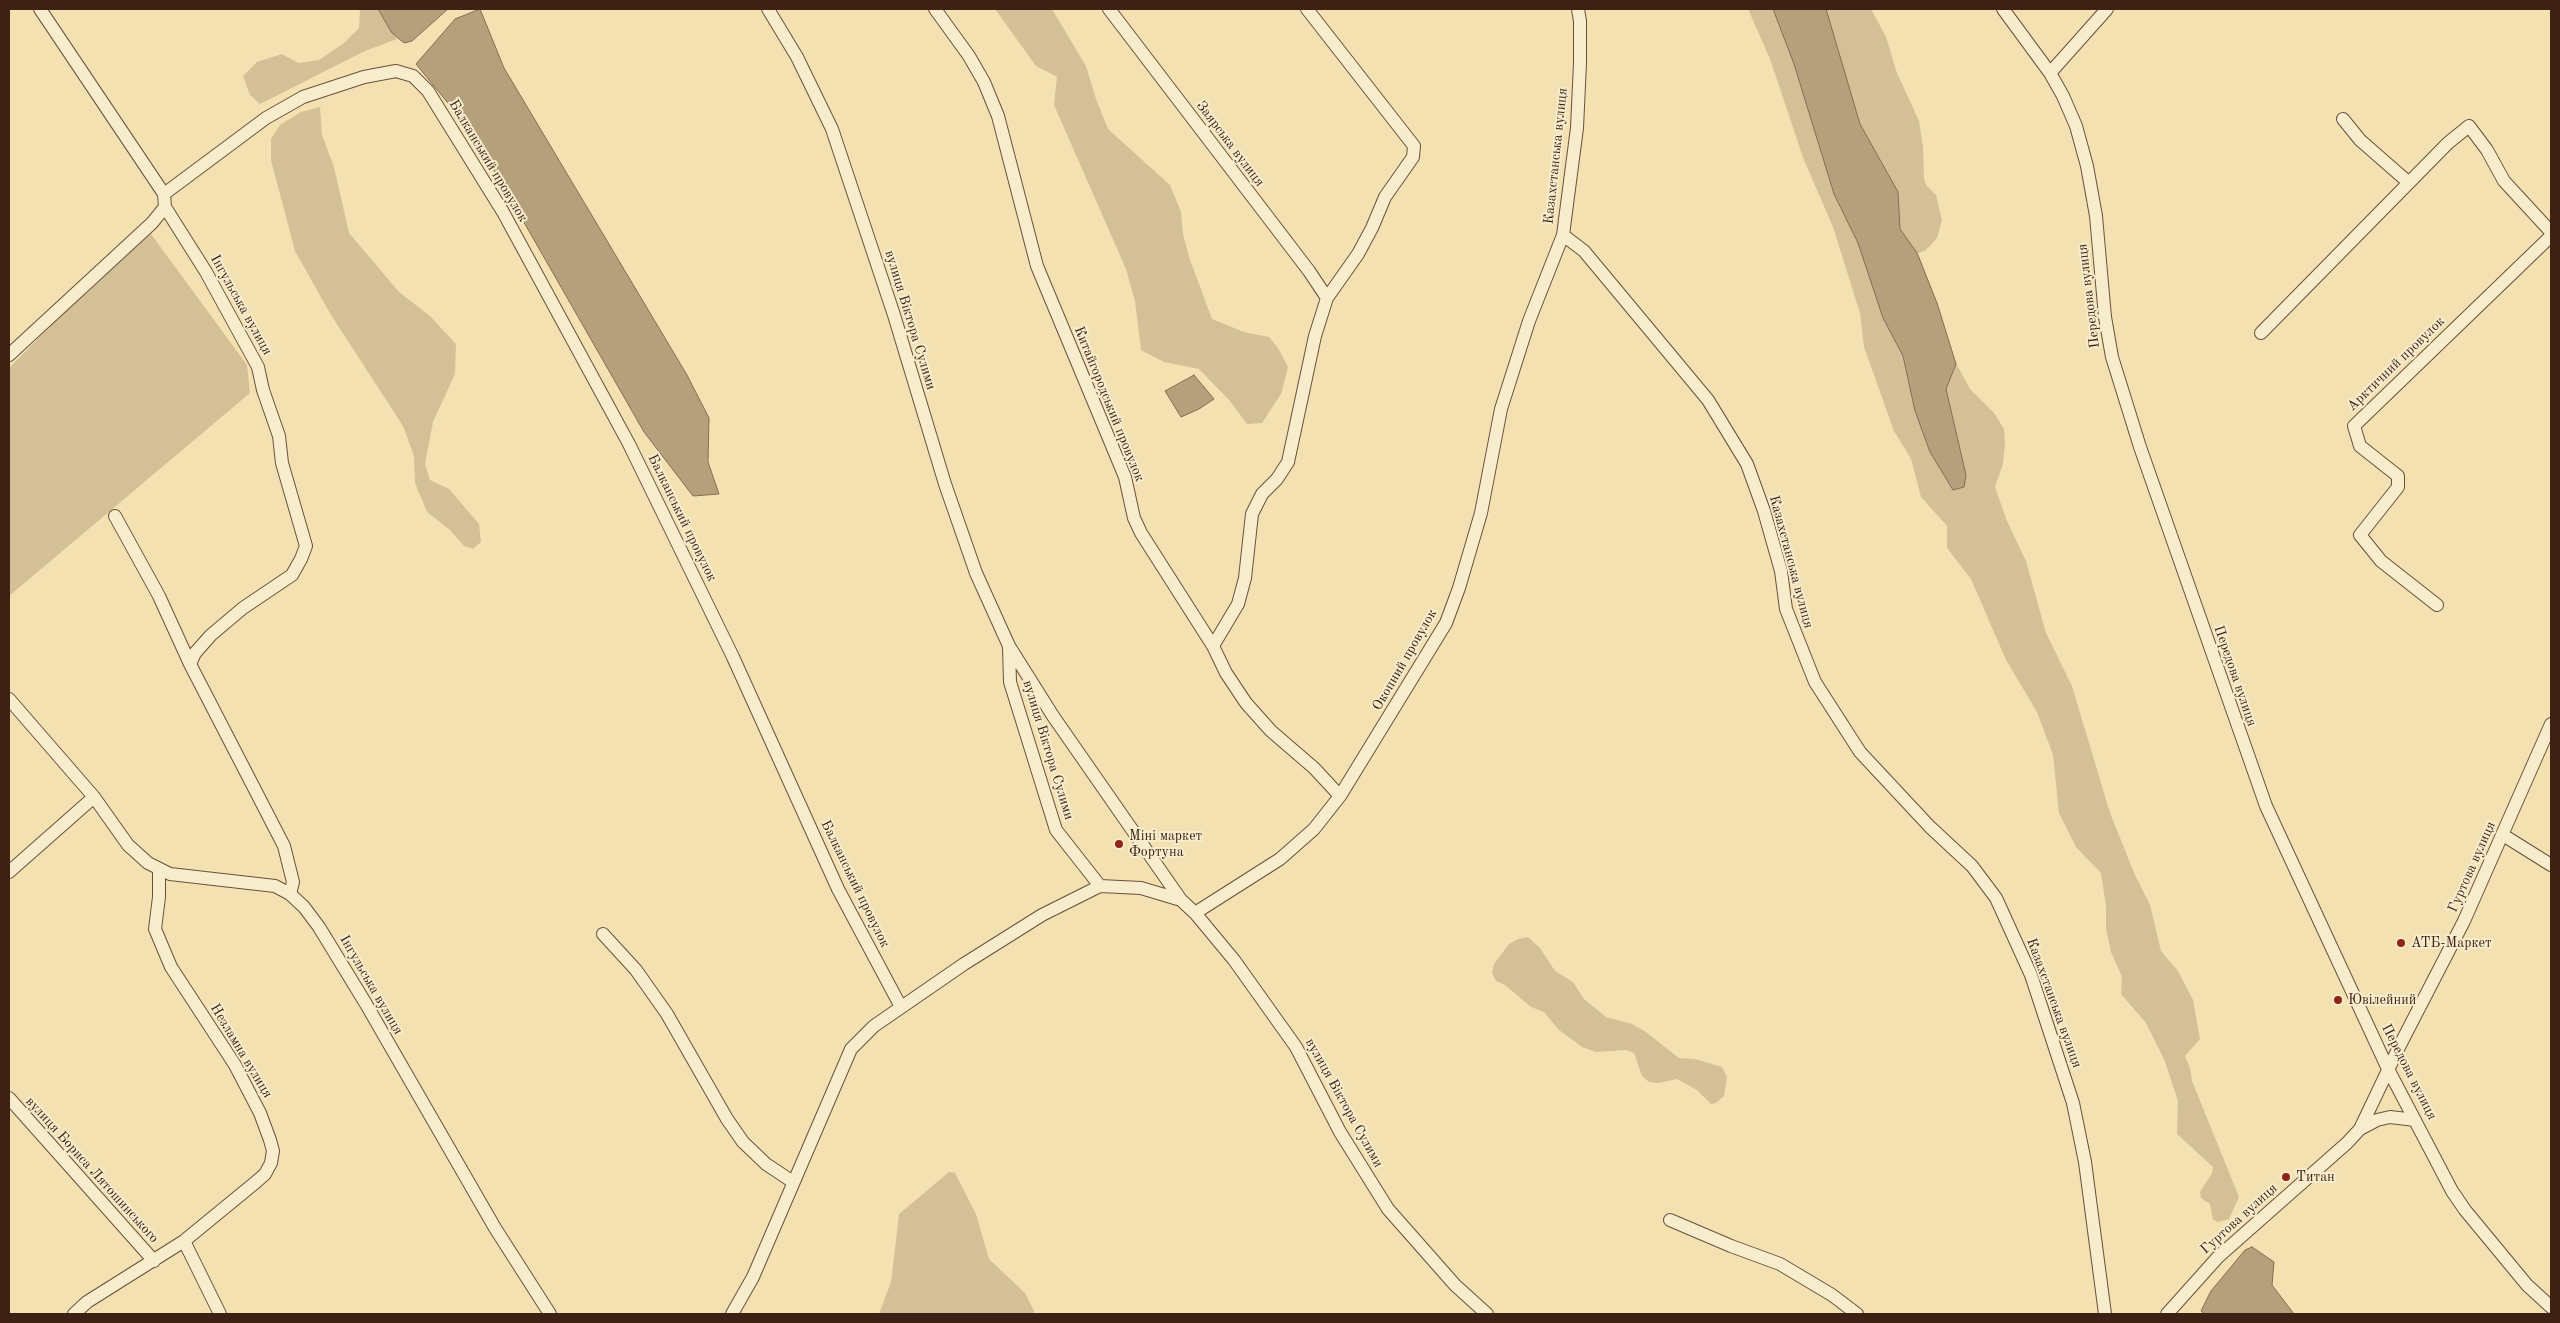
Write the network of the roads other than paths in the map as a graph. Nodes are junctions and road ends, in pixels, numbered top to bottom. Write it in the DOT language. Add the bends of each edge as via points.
graph roads {
  1 [pos="40,9"];
  2 [pos="768,9"];
  3 [pos="935,9"];
  4 [pos="1109,9"];
  5 [pos="1307,9"];
  6 [pos="1578,9"];
  7 [pos="2003,9"];
  8 [pos="2107,9"];
  9 [pos="2050,72"];
  10 [pos="2343,120"];
  11 [pos="2408,182"];
  12 [pos="164,200"];
  13 [pos="2551,234"];
  14 [pos="1562,235"];
  15 [pos="1326,298"];
  16 [pos="2261,333"];
  17 [pos="9,355"];
  18 [pos="115,516"];
  19 [pos="2437,605"];
  20 [pos="1009,646"];
  21 [pos="1212,646"];
  22 [pos="190,664"];
  23 [pos="9,699"];
  24 [pos="2551,724"];
  25 [pos="1340,796"];
  26 [pos="94,797"];
  27 [pos="2503,835"];
  28 [pos="2551,865"];
  29 [pos="159,869"];
  30 [pos="9,872"];
  31 [pos="1100,886"];
  32 [pos="290,894"];
  33 [pos="1181,900"];
  34 [pos="1195,913"];
  35 [pos="603,934"];
  36 [pos="901,1007"];
  37 [pos="2388,1069"];
  38 [pos="9,1098"];
  39 [pos="2415,1120"];
  40 [pos="2360,1129"];
  41 [pos="793,1182"];
  42 [pos="1670,1220"];
  43 [pos="184,1241"];
  44 [pos="154,1261"];
  45 [pos="2551,1308"];
  46 [pos="2104,1310"];
  47 [pos="74,1314"];
  48 [pos="220,1314"];
  49 [pos="550,1314"];
  50 [pos="732,1314"];
  51 [pos="1487,1314"];
  52 [pos="1857,1314"];
  53 [pos="2114,1314"];
  54 [pos="2167,1314"];
  1 -- 12 [label="street, Інгульська вулиця"];
  2 -- 20 [label="street, вулиця Віктора Сулими" via="797,57 832,129 894,315 945,484 976,573"];
  3 -- 21 [label="street, Китайгородський провулок" via="969,56 998,116 1037,266 1125,477 1134,518"];
  4 -- 15 [label="street, Заярська вулиця"];
  5 -- 15 [label="street" via="1414,146 1413,157 1384,197 1358,254"];
  6 -- 14 [label="street, Казахстанська вулиця" via="1577,128"];
  7 -- 9 [label="street, Передова вулиця"];
  8 -- 9 [label="street"];
  9 -- 37 [label="street, Передова вулиця" via="2076,126 2087,166 2096,216 2108,340 2140,447 2266,806"];
  10 -- 11 [label="street" via="2360,140"];
  11 -- 13 [label="street, Арктичний провулок" via="2469,126 2504,181"];
  11 -- 16 [label="street, Арктичний провулок"];
  12 -- 17 [label="street" via="152,223"];
  12 -- 22 [label="street, Інгульська вулиця" via="258,367 306,546 292,575 243,608 211,635"];
  12 -- 36 [label="street, Балканський провулок" via="266,118 303,97 364,77 396,71 413,76 428,91 503,212 629,444 733,657 838,889"];
  13 -- 19 [label="street, Арктичний провулок" via="2354,426 2360,446 2398,476 2398,487 2360,534 2381,561"];
  14 -- 25 [label="street, Окопний провулок" via="1529,321 1501,409 1481,514 1446,623"];
  14 -- 46 [label="street, Казахстанська вулиця" via="1584,251 1708,400 1747,464 1781,571 1786,609 1815,682 1860,752 1930,827 1972,866 1996,898 2031,975 2073,1103 2085,1162"];
  15 -- 21 [label="street" via="1288,462 1262,494 1252,514 1245,578 1238,604"];
  18 -- 22 [label="street" via="159,596"];
  20 -- 31 [label="street, вулиця Віктора Сулими" via="1010,682 1050,816 1056,830"];
  20 -- 33 [label="street, вулиця Віктора Сулими" via="1053,716"];
  21 -- 25 [label="street, Китайгородський провулок" via="1246,702"];
  22 -- 32 [label="street" via="284,846 293,882"];
  23 -- 26 [label="street"];
  24 -- 27 [label="street, Гуртова вулиця"];
  25 -- 34 [label="street, Окопний провулок" via="1314,829 1280,859"];
  26 -- 29 [label="street" via="128,845"];
  26 -- 30 [label="street"];
  27 -- 28 [label="street"];
  27 -- 37 [label="street, Гуртова вулиця" via="2464,921"];
  29 -- 32 [label="street" via="190,878 275,886"];
  29 -- 43 [label="street, Незламна вулиця" via="155,929 171,967 235,1065 260,1113 273,1152 265,1174"];
  31 -- 33 [label="street, вулиця Віктора Сулими" via="1141,888"];
  31 -- 36 [label="street" via="1042,915"];
  32 -- 49 [label="street, Інгульська вулиця" via="304,906 319,927 495,1228"];
  33 -- 34 [label="street, вулиця Віктора Сулими"];
  34 -- 51 [label="street, вулиця Віктора Сулими" via="1234,960 1296,1047 1340,1132 1388,1209"];
  35 -- 41 [label="street" via="636,970 667,1014 743,1142 766,1164"];
  36 -- 41 [label="street" via="874,1026 851,1049"];
  37 -- 39 [label="street, Передова вулиця"];
  37 -- 40 [label="street, Гуртова вулиця"];
  38 -- 44 [label="street, вулиця Бориса Лятошинського"];
  39 -- 40 [label="street" via="2390,1117"];
  39 -- 45 [label="street, Передова вулиця" via="2465,1210 2527,1285"];
  40 -- 54 [label="street, Гуртова вулиця" via="2218,1257"];
  41 -- 50 [label="street" via="753,1277"];
  42 -- 52 [label="street" via="1780,1264"];
  43 -- 44 [label="street, Незламна вулиця"];
  43 -- 48 [label="street"];
  44 -- 47 [label="street, Незламна вулиця" via="87,1302"];
  46 -- 53 [label="street"];
}
